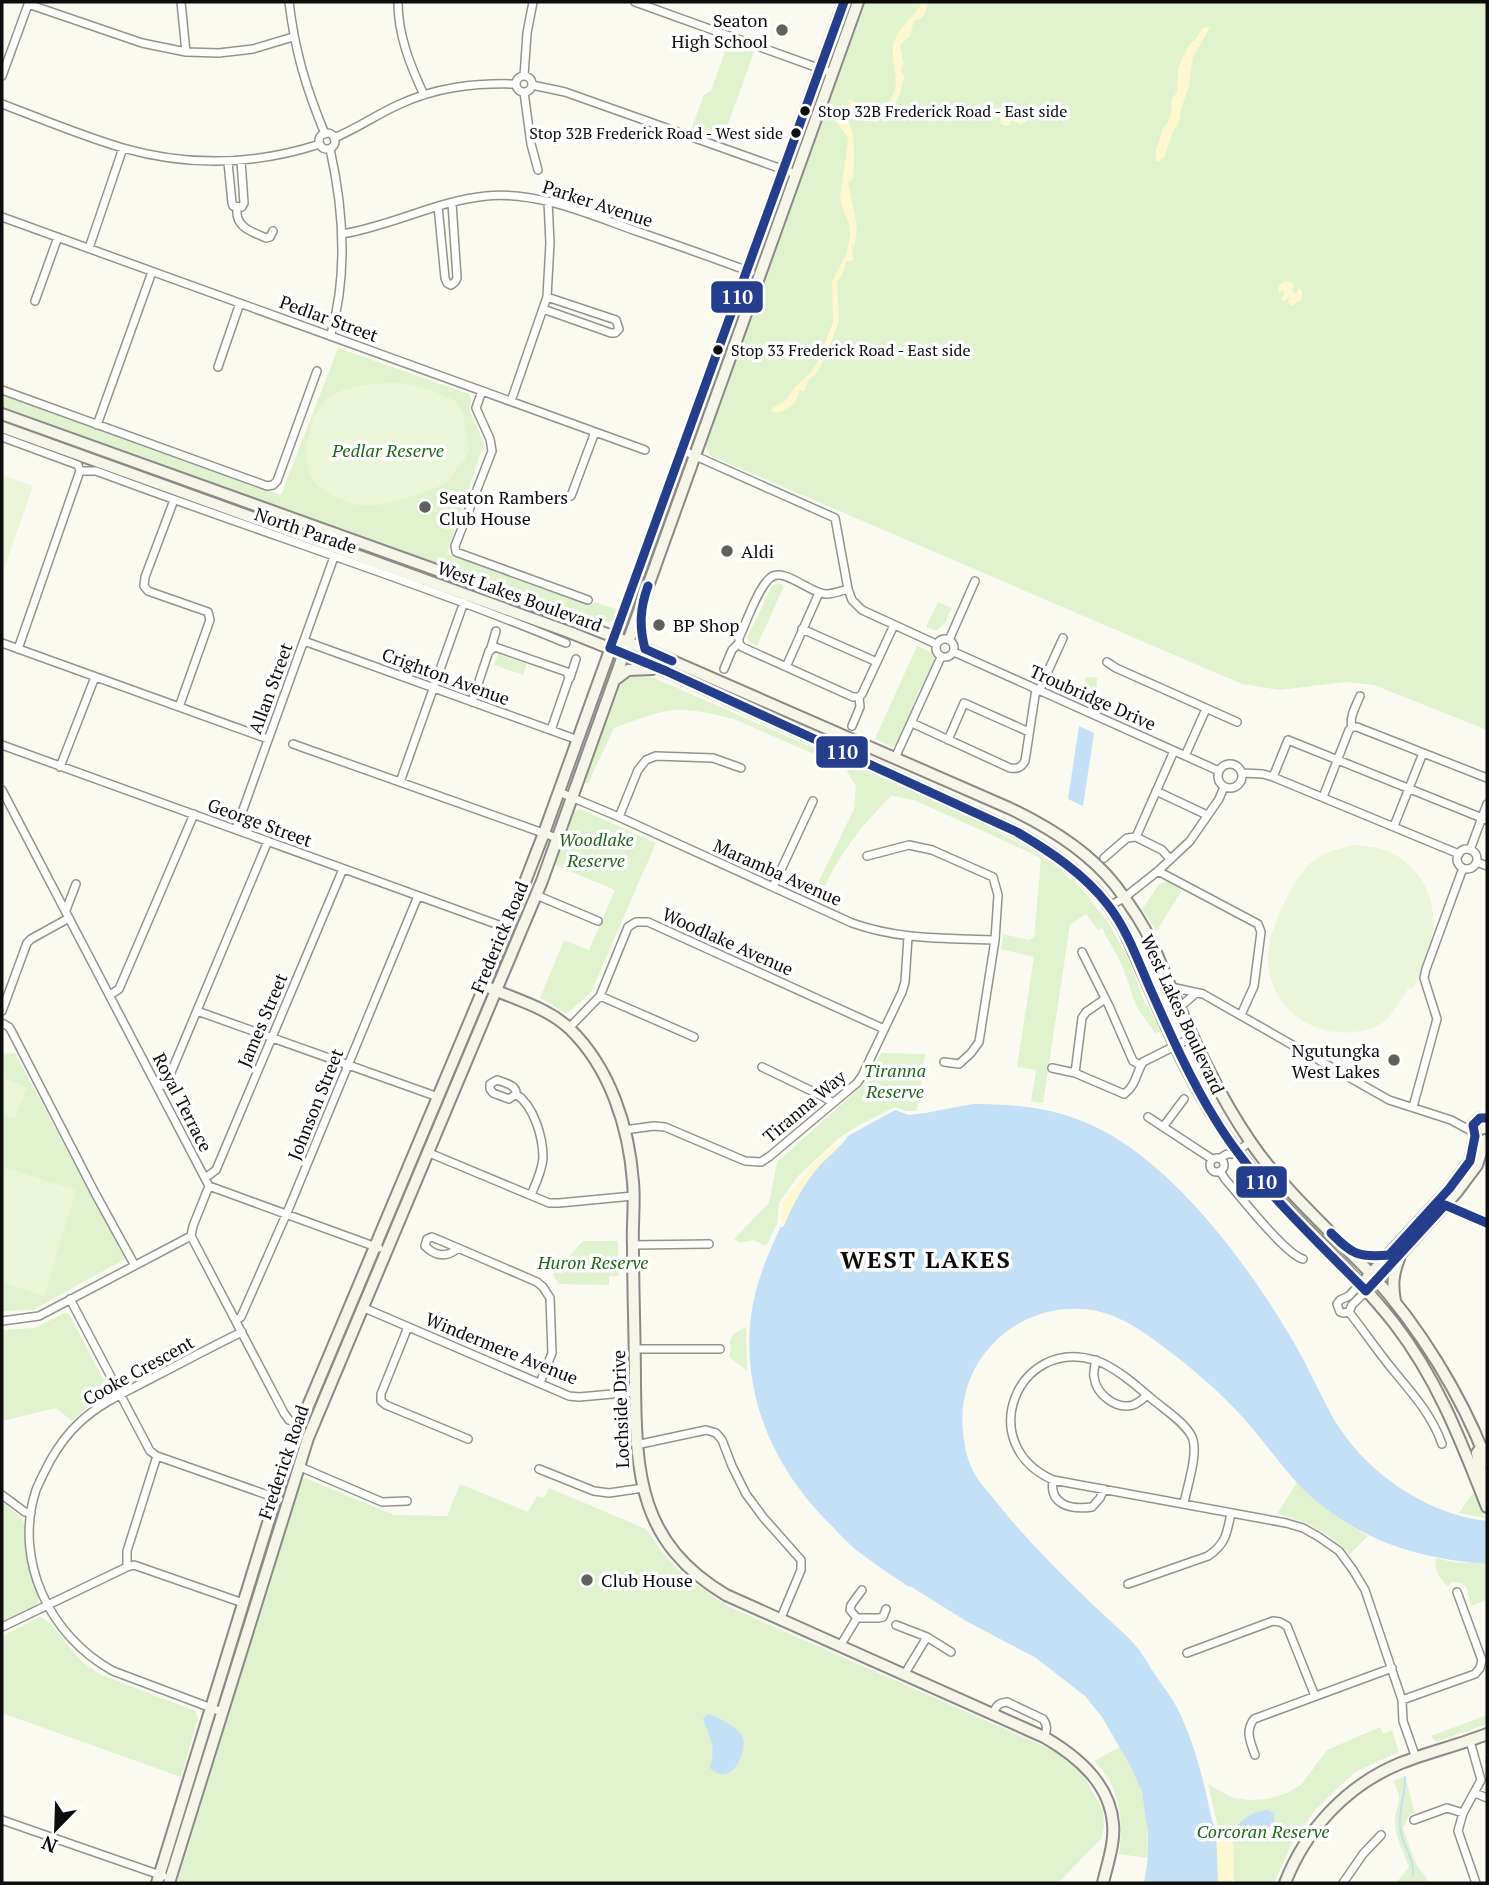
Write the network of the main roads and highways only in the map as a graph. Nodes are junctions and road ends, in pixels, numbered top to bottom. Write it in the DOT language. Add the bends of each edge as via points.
graph roads {
  1 [pos="844,2"];
  2 [pos="858,2"];
  3 [pos="2,414"];
  4 [pos="2,427"];
  5 [pos="639,610"];
  6 [pos="622,615"];
  7 [pos="588,627"];
  8 [pos="594,642"];
  9 [pos="628,642"];
  10 [pos="612,643"];
  11 [pos="645,649"];
  12 [pos="624,654"];
  13 [pos="666,670"];
  14 [pos="602,671"];
  15 [pos="614,680"];
  16 [pos="485,985"];
  17 [pos="496,991"];
  18 [pos="1482,1127"];
  19 [pos="381,1248"];
  20 [pos="1350,1252"];
  21 [pos="1401,1253"];
  22 [pos="1389,1255"];
  23 [pos="1374,1277"];
  24 [pos="1363,1287"];
  25 [pos="1395,1303"];
  26 [pos="1473,1428"];
  27 [pos="1487,1436"];
  28 [pos="1485,1446"];
  29 [pos="1487,1462"];
  30 [pos="281,1499"];
  31 [pos="1486,1503"];
  32 [pos="217,1710"];
  33 [pos="1487,1734"];
  34 [pos="164,1880"];
  35 [pos="1103,1883"];
  36 [pos="1285,1883"];
  1 -- 6 [label="main road, Frederick Road"];
  2 -- 5 [label="main road, Frederick Road"];
  3 -- 7 [label="main road, West Lakes Boulevard"];
  4 -- 8 [label="main road, West Lakes Boulevard" via="567,637"];
  5 -- 9 [label="main road, Frederick Road"];
  5 -- 11 [label="main road"];
  6 -- 7 [label="main road" via="611,626"];
  6 -- 10 [label="main road, Frederick Road"];
  7 -- 10 [label="main road, West Lakes Boulevard"];
  8 -- 10 [label="main road, West Lakes Boulevard"];
  8 -- 14 [label="main road"];
  9 -- 10 [label="main road, West Lakes Boulevard"];
  9 -- 11 [label="main road, West Lakes Boulevard"];
  9 -- 12 [label="main road, Frederick Road"];
  10 -- 12 [label="main road, West Lakes Boulevard"];
  10 -- 14 [label="main road, Frederick Road"];
  11 -- 20 [label="main road, West Lakes Boulevard" via="1009,808 1042,825 1094,863 1124,898 1151,942 1229,1110 1250,1142"];
  12 -- 13 [label="main road, West Lakes Boulevard"];
  12 -- 15 [label="main road, Frederick Road"];
  13 -- 15 [label="main road" via="628,670"];
  13 -- 24 [label="main road, West Lakes Boulevard" via="1017,831 1087,882 1124,930 1175,1045 1235,1153"];
  14 -- 16 [label="main road, Frederick Road"];
  15 -- 17 [label="main road, Frederick Road"];
  16 -- 17 [label="main road, Lochside Drive"];
  16 -- 19 [label="main road, Frederick Road"];
  17 -- 19 [label="main road, Frederick Road"];
  17 -- 35 [label="main road, Lochside Drive" via="550,1014 569,1028 599,1066 624,1129 634,1196 636,1445 643,1488 666,1540 694,1572 726,1595 1044,1737 1082,1762 1110,1804 1114,1826"];
  18 -- 21 [label="main road" via="1477,1165"];
  18 -- 22 [label="main road" via="1470,1161 1450,1189"];
  19 -- 30 [label="main road, Frederick Road" via="362,1307"];
  19 -- 30 [label="main road, Frederick Road" via="300,1425"];
  20 -- 22 [label="main road"];
  20 -- 23 [label="main road, West Lakes Boulevard"];
  21 -- 23 [label="main road"];
  21 -- 25 [label="main road" via="1393,1275"];
  22 -- 23 [label="main road"];
  23 -- 24 [label="main road"];
  23 -- 25 [label="main road, West Lakes Boulevard"];
  24 -- 31 [label="main road, West Lakes Boulevard" via="1424,1367 1464,1445"];
  25 -- 26 [label="main road, West Lakes Boulevard" via="1424,1342"];
  26 -- 27 [label="main road"];
  26 -- 28 [label="main road, West Lakes Boulevard"];
  28 -- 29 [label="main road, West Lakes Boulevard"];
  28 -- 31 [label="main road" via="1477,1453"];
  30 -- 32 [label="main road, Frederick Road" via="243,1603"];
  30 -- 32 [label="main road, Frederick Road" via="256,1607"];
  32 -- 34 [label="main road, Frederick Road"];
  33 -- 36 [label="main road" via="1416,1758 1359,1786 1316,1827"];
}
